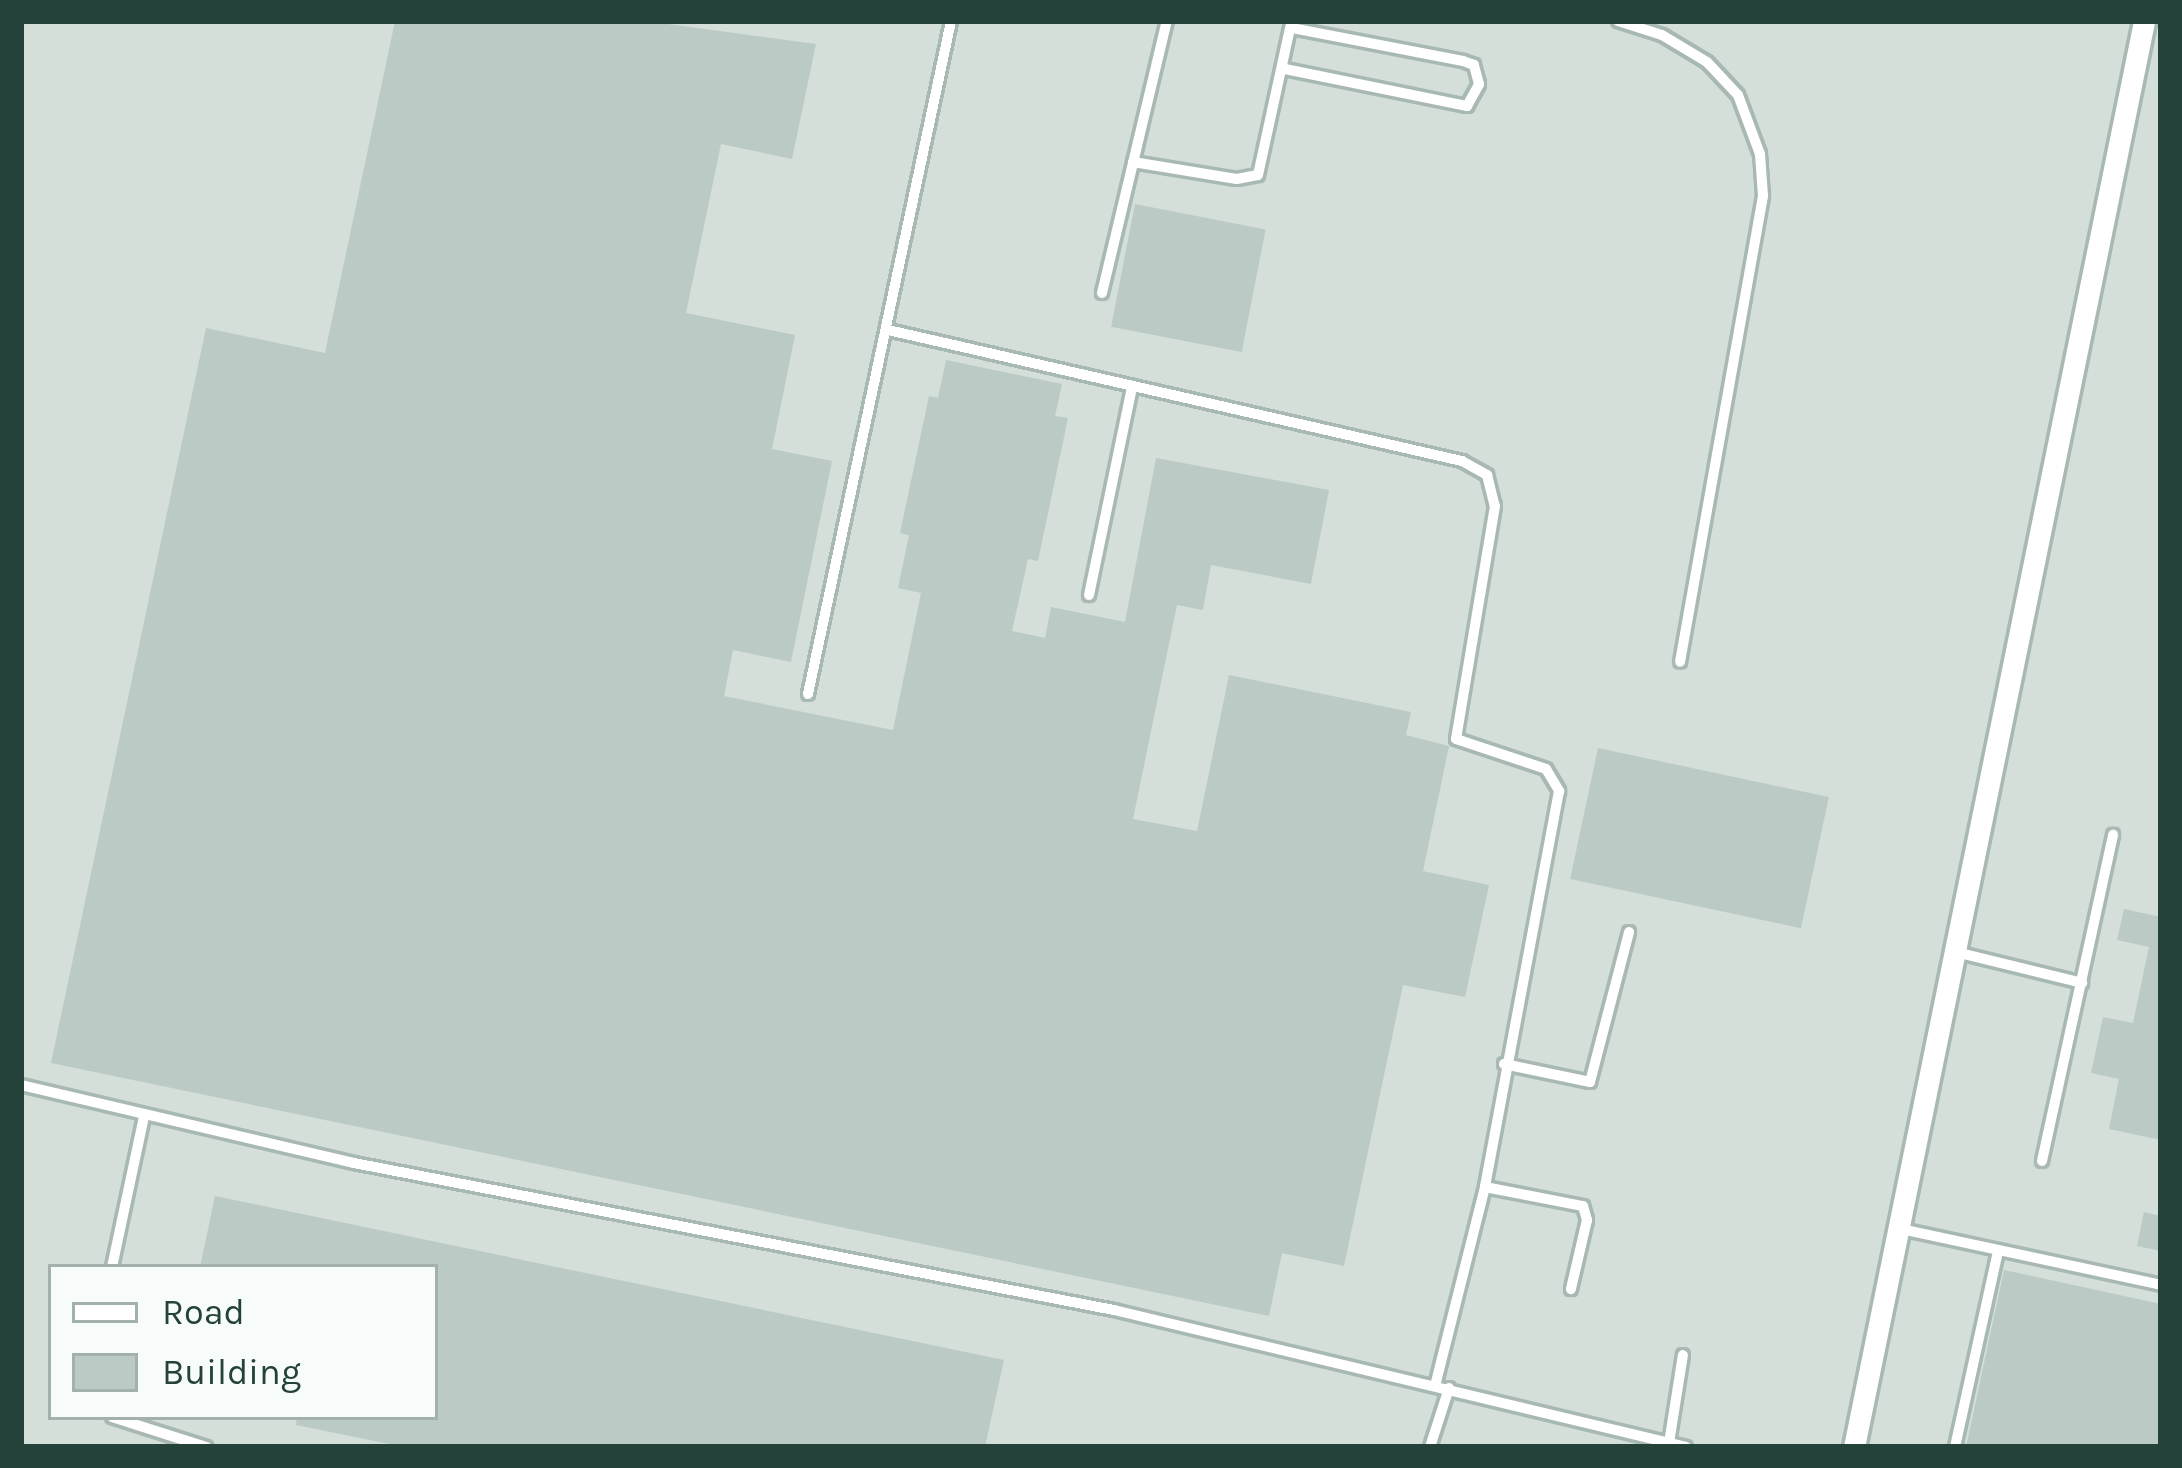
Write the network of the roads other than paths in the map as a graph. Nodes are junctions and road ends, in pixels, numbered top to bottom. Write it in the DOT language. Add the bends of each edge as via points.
graph roads {
  1 [pos="951,21"];
  2 [pos="1167,21"];
  3 [pos="1618,21"];
  4 [pos="2144,21"];
  5 [pos="1291,24"];
  6 [pos="1285,69"];
  7 [pos="1133,162"];
  8 [pos="1102,293"];
  9 [pos="889,331"];
  10 [pos="1132,388"];
  11 [pos="1089,595"];
  12 [pos="1680,662"];
  13 [pos="808,694"];
  14 [pos="2113,835"];
  15 [pos="1629,932"];
  16 [pos="1953,951"];
  17 [pos="2082,983"];
  18 [pos="1504,1064"];
  19 [pos="21,1085"];
  20 [pos="144,1117"];
  21 [pos="2042,1161"];
  22 [pos="1485,1187"];
  23 [pos="1896,1228"];
  24 [pos="1998,1252"];
  25 [pos="113,1264"];
  26 [pos="2161,1285"];
  27 [pos="1571,1288"];
  28 [pos="1683,1355"];
  29 [pos="1435,1386"];
  30 [pos="1449,1388"];
  31 [pos="121,1420"];
  32 [pos="1669,1444"];
  33 [pos="206,1447"];
  34 [pos="1430,1447"];
  35 [pos="1686,1447"];
  36 [pos="1854,1447"];
  37 [pos="1955,1447"];
  1 -- 9 [label="lane"];
  2 -- 7 [label="lane"];
  3 -- 12 [label="lane" via="1707,62 1738,95 1760,154 1762,196"];
  4 -- 16 [label="street"];
  5 -- 6 [label="lane"];
  5 -- 6 [label="lane" via="1463,61 1474,65 1479,84 1467,106"];
  6 -- 7 [label="lane" via="1250,180"];
  7 -- 8 [label="lane"];
  9 -- 10 [label="lane"];
  9 -- 13 [label="lane"];
  10 -- 11 [label="lane"];
  10 -- 18 [label="lane" via="1462,461 1487,475 1495,506 1456,739 1546,770 1559,791"];
  14 -- 17 [label="lane"];
  15 -- 18 [label="lane" via="1590,1082"];
  16 -- 17 [label="lane"];
  16 -- 23 [label="street"];
  17 -- 21 [label="lane"];
  18 -- 22 [label="lane"];
  19 -- 20 [label="lane"];
  20 -- 25 [label="lane"];
  20 -- 29 [label="lane" via="1114,1310"];
  22 -- 27 [label="lane" via="1583,1206"];
  22 -- 29 [label="lane"];
  23 -- 24 [label="lane"];
  23 -- 36 [label="street"];
  24 -- 26 [label="lane"];
  24 -- 37 [label="lane"];
  28 -- 32 [label="lane"];
  29 -- 30 [label="lane"];
  30 -- 32 [label="lane"];
  30 -- 34 [label="lane"];
  31 -- 33 [label="lane"];
  32 -- 35 [label="lane"];
}
